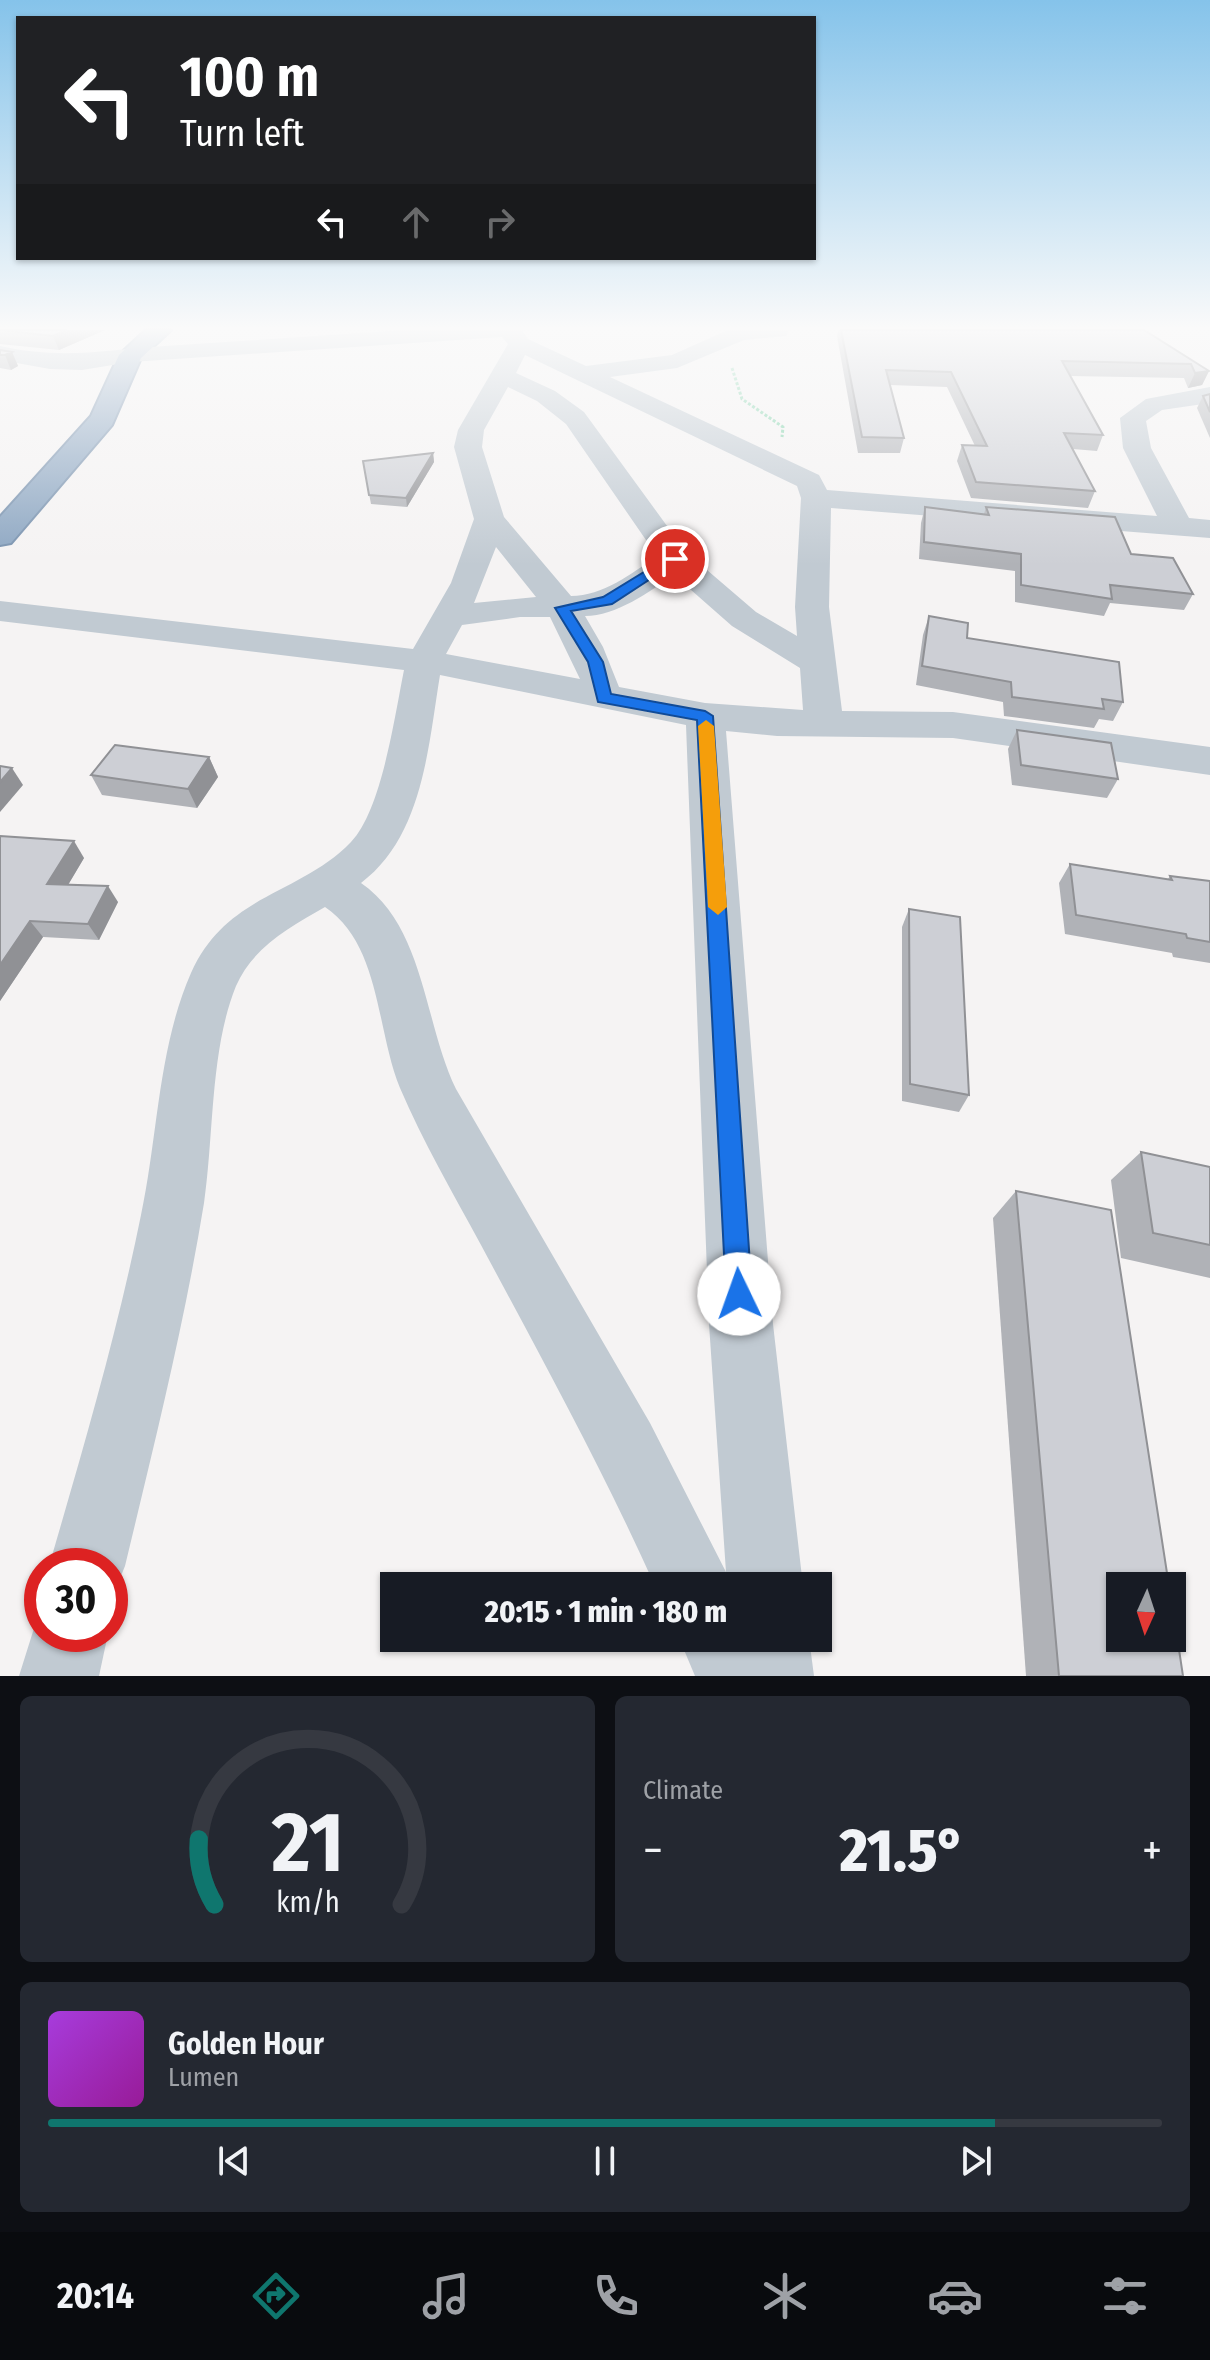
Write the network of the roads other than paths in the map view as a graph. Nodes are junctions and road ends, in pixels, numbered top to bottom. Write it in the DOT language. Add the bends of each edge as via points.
graph roads {
  1 [pos="108,408"];
  2 [pos="483,408"];
  3 [pos="562,408"];
  4 [pos="648,408"];
  5 [pos="1148,408"];
  6 [pos="812,490"];
  7 [pos="489,519"];
  8 [pos="1177,525"];
  9 [pos="1210,529"];
  10 [pos="0,536"];
  11 [pos="675,559"];
  12 [pos="562,608"];
  13 [pos="0,611"];
  14 [pos="452,616"];
  15 [pos="424,661"];
  16 [pos="816,662"];
  17 [pos="604,698"];
  18 [pos="705,716"];
  19 [pos="824,724"];
  20 [pos="1210,761"];
  21 [pos="326,884"];
  22 [pos="92,1548"];
  23 [pos="687,1572"];
  24 [pos="764,1572"];
  25 [pos="65,1652"];
  26 [pos="724,1652"];
  27 [pos="771,1652"];
  28 [pos="59,1676"];
  29 [pos="735,1676"];
  30 [pos="774,1676"];
  1 -- 10 [label="highway"];
  2 -- 7 [label="street" via="468,447"];
  3 -- 11 [label="street" via="575,418"];
  4 -- 6 [label="street"];
  5 -- 8 [label="street" via="1133,418 1137,448"];
  6 -- 8 [label="street"];
  6 -- 16 [label="street"];
  7 -- 12 [label="street"];
  7 -- 14 [label="street" via="476,566"];
  8 -- 9 [label="street"];
  11 -- 12 [label="street" via="607,601"];
  11 -- 16 [label="street" via="744,619"];
  12 -- 14 [label="street" via="520,607"];
  12 -- 17 [label="street" via="595,662"];
  13 -- 15 [label="street"];
  14 -- 15 [label="street"];
  15 -- 17 [label="street"];
  15 -- 21 [label="street" via="407,752 385,829 366,855"];
  16 -- 19 [label="street"];
  17 -- 18 [label="street"];
  18 -- 19 [label="street"];
  18 -- 24 [label="street" via="741,1324"];
  19 -- 20 [label="street" via="953,725"];
  21 -- 22 [label="street" via="253,926 215,975 198,1025 153,1317"];
  21 -- 23 [label="street" via="358,906 375,929 436,1110"];
  25 -- 28 [label="street"];
  26 -- 29 [label="street"];
  27 -- 30 [label="street"];
}
